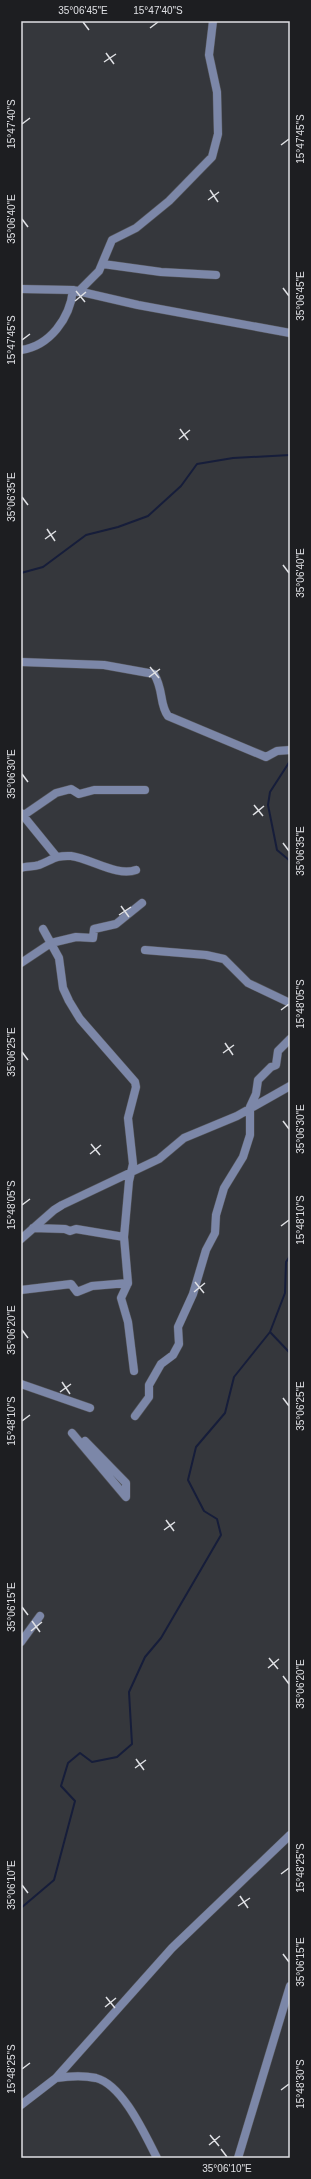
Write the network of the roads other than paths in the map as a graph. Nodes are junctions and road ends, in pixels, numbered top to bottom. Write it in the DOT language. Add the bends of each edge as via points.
graph roads {
  1 [pos="213,21"];
  2 [pos="103,264"];
  3 [pos="216,275"];
  4 [pos="21,288"];
  5 [pos="75,291"];
  6 [pos="290,333"];
  7 [pos="21,350"];
  8 [pos="21,662"];
  9 [pos="290,750"];
  10 [pos="145,790"];
  11 [pos="23,814"];
  12 [pos="56,856"];
  13 [pos="21,868"];
  14 [pos="136,870"];
  15 [pos="142,903"];
  16 [pos="43,929"];
  17 [pos="52,943"];
  18 [pos="145,950"];
  19 [pos="21,963"];
  20 [pos="290,1003"];
  21 [pos="290,1039"];
  22 [pos="290,1086"];
  23 [pos="250,1107"];
  24 [pos="131,1172"];
  25 [pos="33,1228"];
  26 [pos="124,1237"];
  27 [pos="21,1239"];
  28 [pos="128,1283"];
  29 [pos="21,1290"];
  30 [pos="134,1371"];
  31 [pos="21,1384"];
  32 [pos="90,1408"];
  33 [pos="134,1416"];
  34 [pos="72,1433"];
  35 [pos="85,1441"];
  36 [pos="40,1616"];
  37 [pos="21,1642"];
  38 [pos="290,1835"];
  39 [pos="290,1986"];
  40 [pos="56,2078"];
  41 [pos="21,2105"];
  42 [pos="157,2158"];
  43 [pos="238,2158"];
  1 -- 2 [label="street" via="209,55 217,92 218,134 212,157 158,210 136,228 112,240"];
  2 -- 3 [label="street" via="162,272"];
  2 -- 5 [label="street" via="99,271"];
  4 -- 5 [label="street"];
  5 -- 6 [label="street"];
  5 -- 7 [label="street" via="63,321 54,333 42,344"];
  8 -- 9 [label="street" via="104,665 154,674 160,683 164,710 168,716 266,757 277,751"];
  10 -- 11 [label="street" via="94,790 79,794 71,789 56,793"];
  11 -- 12 [label="street"];
  12 -- 13 [label="street" via="39,865"];
  12 -- 14 [label="street" via="84,859 122,873"];
  15 -- 17 [label="street" via="116,924 94,929 93,938 76,937"];
  16 -- 17 [label="street"];
  17 -- 19 [label="street"];
  17 -- 24 [label="street" via="59,958 63,988 69,1001 80,1019 135,1082 128,1118 133,1164"];
  18 -- 20 [label="street" via="224,959 248,983"];
  21 -- 23 [label="street" via="278,1051 276,1066 271,1067 258,1080 256,1094"];
  22 -- 23 [label="street"];
  23 -- 24 [label="street" via="237,1116 184,1138 159,1159"];
  23 -- 33 [label="street" via="250,1135 243,1157 224,1188 216,1215 215,1233 206,1250 190,1304 178,1327 179,1344 173,1355 161,1364 149,1385 149,1397"];
  24 -- 25 [label="street" via="54,1210"];
  24 -- 26 [label="street"];
  25 -- 26 [label="street" via="70,1231 76,1229"];
  25 -- 27 [label="street"];
  26 -- 28 [label="street"];
  28 -- 29 [label="street" via="92,1286 77,1292 71,1284"];
  28 -- 30 [label="street" via="121,1298 128,1322"];
  31 -- 32 [label="street"];
  34 -- 35 [label="street" via="126,1497 126,1483"];
  36 -- 37 [label="street"];
  38 -- 40 [label="street" via="172,1948"];
  39 -- 43 [label="street"];
  40 -- 41 [label="street"];
  40 -- 42 [label="street" via="96,2078 105,2082 126,2103"];
}
